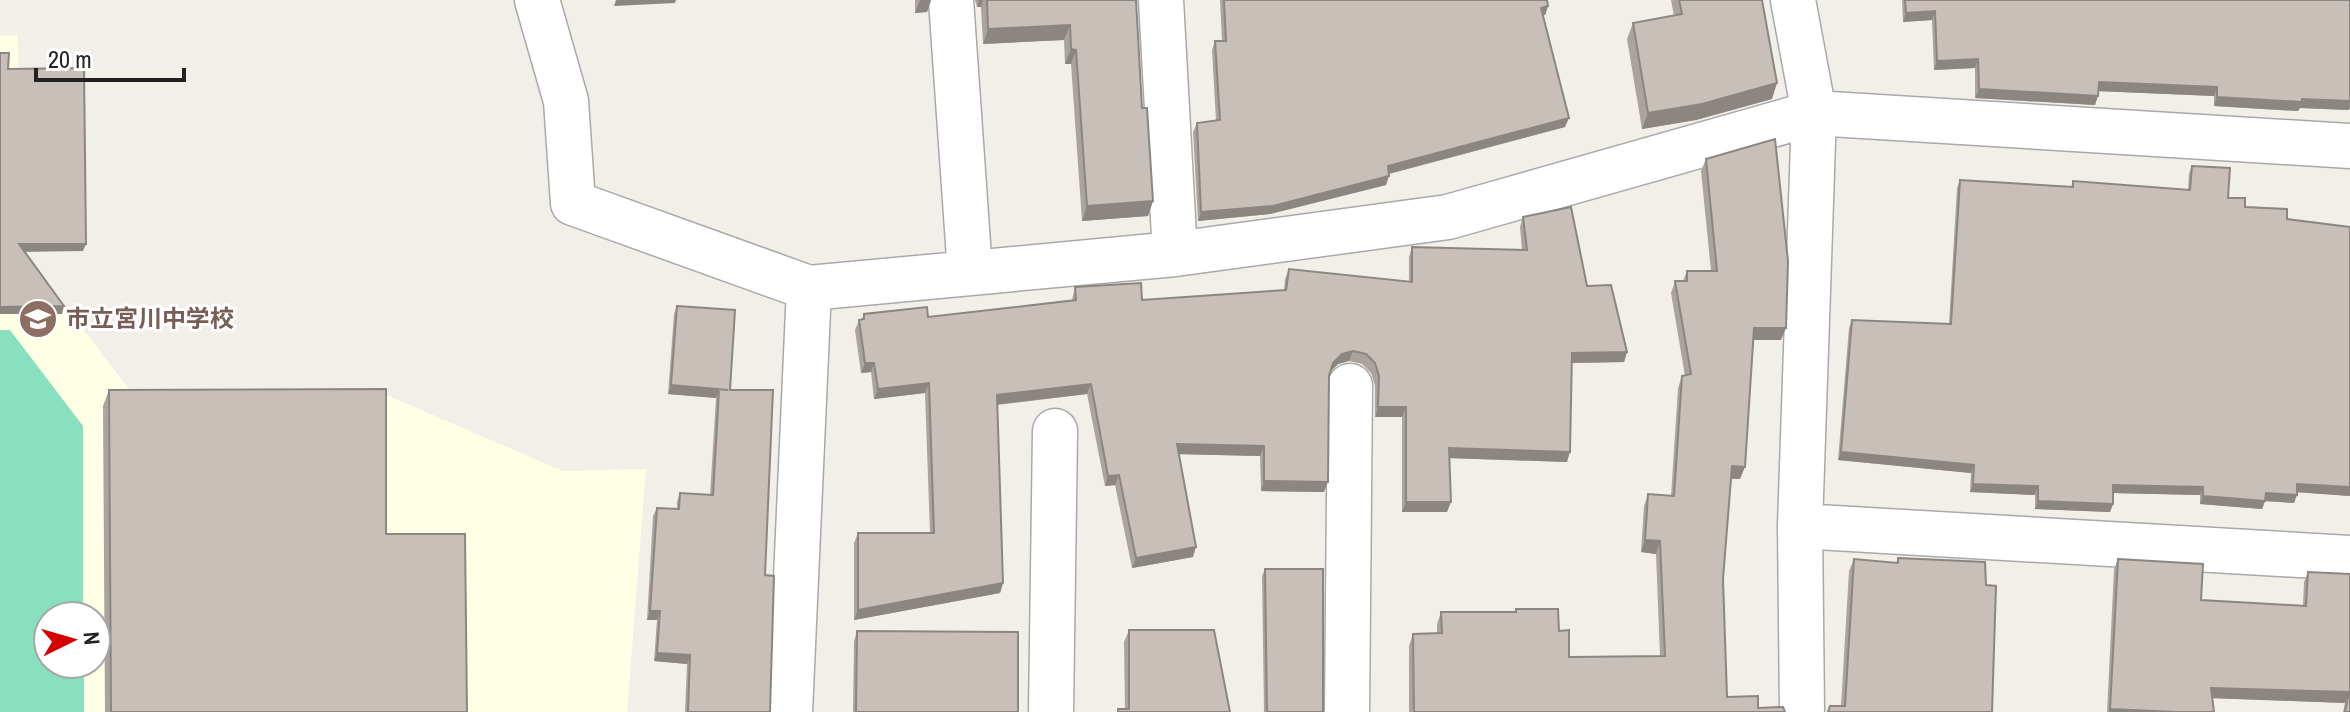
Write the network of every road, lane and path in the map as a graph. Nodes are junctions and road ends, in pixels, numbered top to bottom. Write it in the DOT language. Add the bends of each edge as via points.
graph roads {
  1 [pos="537,0"];
  2 [pos="951,0"];
  3 [pos="1161,0"];
  4 [pos="1793,0"];
  5 [pos="1814,113"];
  6 [pos="2350,146"];
  7 [pos="1175,254"];
  8 [pos="970,272"];
  9 [pos="809,288"];
  10 [pos="1350,386"];
  11 [pos="1055,431"];
  12 [pos="1800,526"];
  13 [pos="2350,558"];
  14 [pos="790,712"];
  15 [pos="1051,712"];
  16 [pos="1347,712"];
  17 [pos="1802,712"];
  1 -- 9 [label="street" via="566,101 573,203"];
  2 -- 8 [label="street"];
  3 -- 7 [label="street"];
  4 -- 5 [label="street"];
  5 -- 6 [label="street"];
  5 -- 7 [label="street" via="1448,217"];
  5 -- 12 [label="street"];
  7 -- 8 [label="street"];
  8 -- 9 [label="street"];
  9 -- 14 [label="street"];
  10 -- 16 [label="street"];
  11 -- 15 [label="street"];
  12 -- 13 [label="street"];
  12 -- 17 [label="street"];
}
